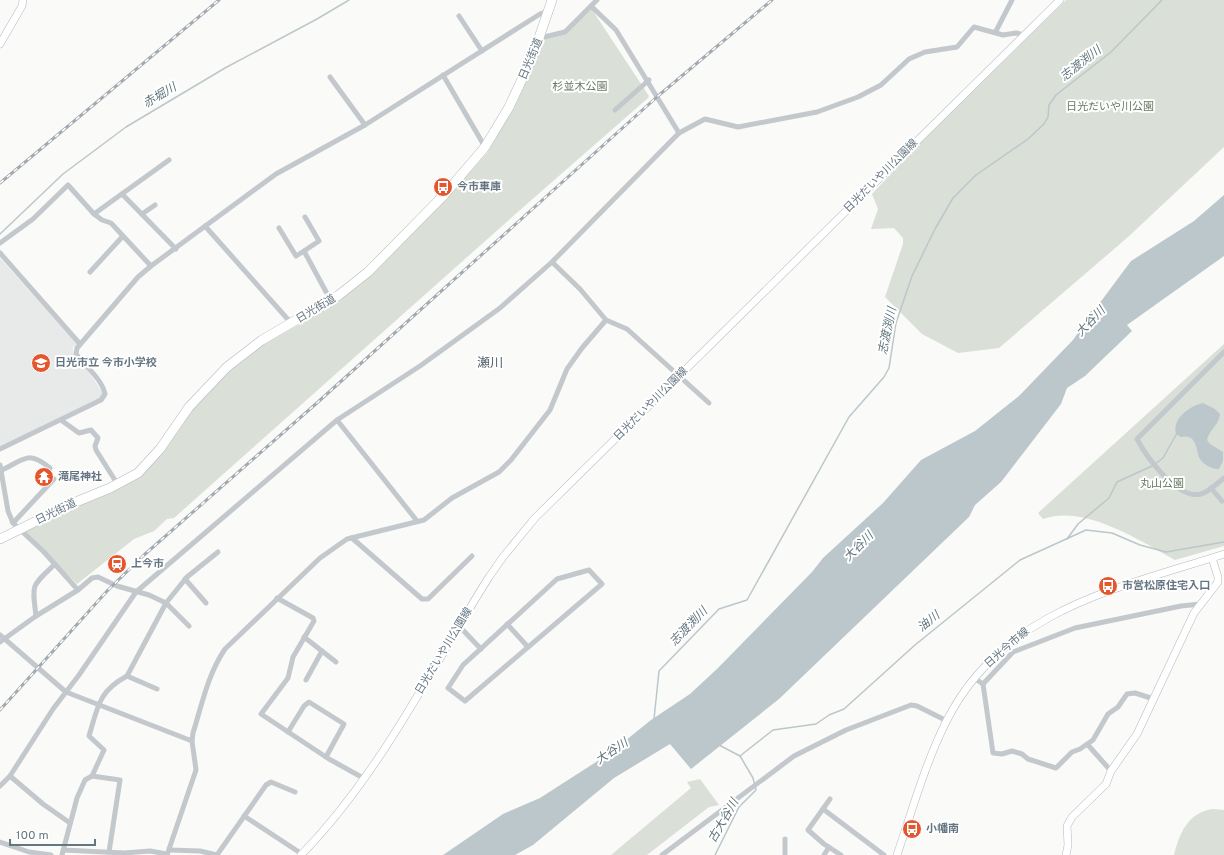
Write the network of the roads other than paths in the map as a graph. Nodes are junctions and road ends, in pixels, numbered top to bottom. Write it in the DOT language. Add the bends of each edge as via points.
graph roads {
  1 [pos="23,0"];
  2 [pos="552,0"];
  3 [pos="597,0"];
  4 [pos="1012,0"];
  5 [pos="1058,0"];
  6 [pos="591,6"];
  7 [pos="548,11"];
  8 [pos="459,16"];
  9 [pos="996,31"];
  10 [pos="1024,35"];
  11 [pos="540,38"];
  12 [pos="0,44"];
  13 [pos="482,51"];
  14 [pos="443,75"];
  15 [pos="330,77"];
  16 [pos="648,80"];
  17 [pos="615,110"];
  18 [pos="365,125"];
  19 [pos="679,133"];
  20 [pos="485,147"];
  21 [pos="168,160"];
  22 [pos="122,194"];
  23 [pos="154,205"];
  24 [pos="94,214"];
  25 [pos="142,214"];
  26 [pos="306,217"];
  27 [pos="205,226"];
  28 [pos="279,228"];
  29 [pos="123,236"];
  30 [pos="0,243"];
  31 [pos="176,249"];
  32 [pos="304,251"];
  33 [pos="0,253"];
  34 [pos="552,262"];
  35 [pos="152,266"];
  36 [pos="90,272"];
  37 [pos="331,301"];
  38 [pos="606,320"];
  39 [pos="292,324"];
  40 [pos="80,344"];
  41 [pos="1224,352"];
  42 [pos="678,376"];
  43 [pos="709,403"];
  44 [pos="61,420"];
  45 [pos="337,420"];
  46 [pos="0,449"];
  47 [pos="1,467"];
  48 [pos="50,468"];
  49 [pos="1224,478"];
  50 [pos="54,480"];
  51 [pos="118,485"];
  52 [pos="1211,488"];
  53 [pos="1222,501"];
  54 [pos="417,521"];
  55 [pos="16,526"];
  56 [pos="352,538"];
  57 [pos="0,539"];
  58 [pos="218,552"];
  59 [pos="1224,554"];
  60 [pos="472,556"];
  61 [pos="1212,558"];
  62 [pos="55,564"];
  63 [pos="185,579"];
  64 [pos="78,590"];
  65 [pos="136,592"];
  66 [pos="277,598"];
  67 [pos="166,603"];
  68 [pos="206,603"];
  69 [pos="1200,604"];
  70 [pos="36,616"];
  71 [pos="507,624"];
  72 [pos="189,626"];
  73 [pos="459,626"];
  74 [pos="304,637"];
  75 [pos="2,638"];
  76 [pos="528,647"];
  77 [pos="481,649"];
  78 [pos="322,651"];
  79 [pos="336,662"];
  80 [pos="127,676"];
  81 [pos="974,678"];
  82 [pos="306,680"];
  83 [pos="983,684"];
  84 [pos="158,689"];
  85 [pos="66,692"];
  86 [pos="1154,699"];
  87 [pos="98,704"];
  88 [pos="947,721"];
  89 [pos="288,732"];
  90 [pos="192,741"];
  91 [pos="1088,745"];
  92 [pos="326,757"];
  93 [pos="1111,771"];
  94 [pos="10,776"];
  95 [pos="92,776"];
  96 [pos="366,779"];
  97 [pos="0,786"];
  98 [pos="295,792"];
  99 [pos="830,799"];
  100 [pos="822,809"];
  101 [pos="244,816"];
  102 [pos="70,823"];
  103 [pos="785,840"];
  104 [pos="0,842"];
  105 [pos="829,847"];
  106 [pos="62,852"];
  107 [pos="109,852"];
  108 [pos="168,853"];
  109 [pos="51,855"];
  110 [pos="301,855"];
  111 [pos="662,855"];
  112 [pos="785,855"];
  113 [pos="824,855"];
  114 [pos="841,855"];
  115 [pos="884,855"];
  116 [pos="897,855"];
  117 [pos="1066,855"];
  1 -- 12 [label="main road"];
  2 -- 7 [label="highway, 日光街道"];
  3 -- 6 [label="street"];
  4 -- 9 [label="street"];
  5 -- 10 [label="main road, 日光だいや川公園線"];
  6 -- 11 [label="street" via="565,32"];
  6 -- 16 [label="street" via="616,30"];
  7 -- 11 [label="highway, 日光街道"];
  7 -- 13 [label="street"];
  8 -- 13 [label="street"];
  9 -- 10 [label="street" via="1003,35"];
  9 -- 19 [label="street" via="974,27 957,47 926,52 909,59 881,85 858,97 817,112 738,127 705,119"];
  10 -- 42 [label="main road, 日光だいや川公園線"];
  11 -- 20 [label="highway, 日光街道" via="516,94"];
  13 -- 14 [label="street"];
  14 -- 18 [label="street"];
  14 -- 20 [label="street"];
  15 -- 18 [label="street"];
  16 -- 17 [label="street"];
  16 -- 19 [label="street"];
  18 -- 27 [label="street" via="276,174"];
  19 -- 34 [label="street"];
  20 -- 37 [label="highway, 日光街道" via="444,195 368,272"];
  21 -- 22 [label="street"];
  22 -- 24 [label="street"];
  22 -- 25 [label="street"];
  23 -- 25 [label="street"];
  24 -- 29 [label="street" via="112,223"];
  24 -- 30 [label="street" via="68,185 33,219"];
  25 -- 31 [label="street"];
  26 -- 32 [label="street" via="319,241"];
  27 -- 31 [label="street"];
  27 -- 39 [label="street"];
  28 -- 32 [label="street" via="296,256"];
  29 -- 35 [label="street"];
  29 -- 36 [label="street"];
  31 -- 35 [label="street"];
  32 -- 37 [label="street"];
  33 -- 40 [label="street"];
  34 -- 38 [label="street" via="580,289"];
  34 -- 45 [label="street" via="500,308 420,366"];
  35 -- 40 [label="street" via="138,277"];
  37 -- 39 [label="highway, 日光街道"];
  38 -- 42 [label="street" via="627,329"];
  38 -- 54 [label="street" via="568,369 550,410 511,460 499,472 452,498 424,520"];
  39 -- 51 [label="highway, 日光街道" via="262,340 227,367 189,407 150,461 138,473"];
  40 -- 44 [label="street" via="76,348 76,354 93,373 105,394 101,400"];
  41 -- 52 [label="street" via="1137,439 1156,468 1176,486 1198,495"];
  42 -- 43 [label="street"];
  42 -- 73 [label="main road, 日光だいや川公園線" via="531,523 499,562"];
  44 -- 46 [label="street"];
  44 -- 51 [label="street" via="79,433 91,430 94,432 98,438 96,450"];
  45 -- 54 [label="street"];
  45 -- 65 [label="street"];
  47 -- 48 [label="street" via="30,457 39,459"];
  47 -- 55 [label="street" via="8,511"];
  49 -- 52 [label="street"];
  50 -- 55 [label="street"];
  51 -- 55 [label="highway, 日光街道"];
  52 -- 53 [label="street"];
  54 -- 56 [label="street"];
  55 -- 57 [label="highway, 日光街道"];
  55 -- 62 [label="street"];
  56 -- 60 [label="street" via="422,599 428,599"];
  56 -- 66 [label="street" via="320,558"];
  58 -- 63 [label="street"];
  59 -- 61 [label="main road, 日光今市線"];
  61 -- 69 [label="main road" via="1218,582"];
  61 -- 81 [label="main road, 日光今市線" via="1090,598 1055,613 1012,641"];
  62 -- 64 [label="street"];
  62 -- 70 [label="street" via="33,589"];
  63 -- 67 [label="street"];
  63 -- 68 [label="street"];
  64 -- 65 [label="street" via="92,578 98,577"];
  64 -- 70 [label="street"];
  65 -- 67 [label="street"];
  65 -- 85 [label="street"];
  66 -- 74 [label="street" via="314,618"];
  66 -- 90 [label="street" via="224,649 217,660"];
  67 -- 72 [label="street"];
  67 -- 80 [label="street"];
  69 -- 83 [label="street" via="1074,628 1013,652"];
  69 -- 86 [label="main road"];
  70 -- 75 [label="street"];
  71 -- 76 [label="street"];
  71 -- 76 [label="street" via="557,579 589,570 602,584"];
  71 -- 77 [label="street"];
  73 -- 77 [label="street"];
  73 -- 96 [label="main road, 日光だいや川公園線"];
  74 -- 78 [label="street"];
  74 -- 89 [label="street" via="293,657 288,678 261,714"];
  75 -- 85 [label="street"];
  76 -- 77 [label="street" via="465,701 448,688 463,665"];
  78 -- 79 [label="street"];
  78 -- 82 [label="street"];
  80 -- 84 [label="street"];
  80 -- 87 [label="street" via="112,684"];
  81 -- 83 [label="street"];
  81 -- 88 [label="main road, 日光今市線"];
  83 -- 91 [label="street" via="993,753 1012,751 1056,768 1072,752"];
  85 -- 87 [label="street"];
  85 -- 94 [label="street"];
  86 -- 91 [label="street" via="1135,693 1127,694 1118,707 1108,714"];
  86 -- 93 [label="main road" via="1137,734"];
  87 -- 90 [label="street"];
  87 -- 95 [label="street" via="89,736 104,750"];
  88 -- 111 [label="street" via="911,705 846,730 794,756"];
  88 -- 116 [label="main road, 日光今市線"];
  89 -- 92 [label="street"];
  89 -- 92 [label="street" via="304,706 310,702 344,724"];
  90 -- 108 [label="street" via="196,770"];
  91 -- 93 [label="street"];
  92 -- 96 [label="street"];
  93 -- 117 [label="main road" via="1106,784 1072,817 1067,826"];
  94 -- 97 [label="street"];
  94 -- 102 [label="street"];
  95 -- 102 [label="street" via="85,780"];
  95 -- 107 [label="street" via="120,780"];
  96 -- 110 [label="main road, 日光だいや川公園線" via="336,818"];
  98 -- 101 [label="street" via="271,782 266,785"];
  99 -- 100 [label="street"];
  100 -- 105 [label="street" via="808,830"];
  100 -- 115 [label="street"];
  101 -- 108 [label="street" via="217,855 200,852"];
  101 -- 110 [label="street"];
  102 -- 106 [label="street"];
  103 -- 112 [label="street"];
  104 -- 109 [label="street" via="29,852"];
  105 -- 113 [label="street"];
  105 -- 114 [label="street"];
  106 -- 107 [label="street"];
  107 -- 108 [label="street"];
}
